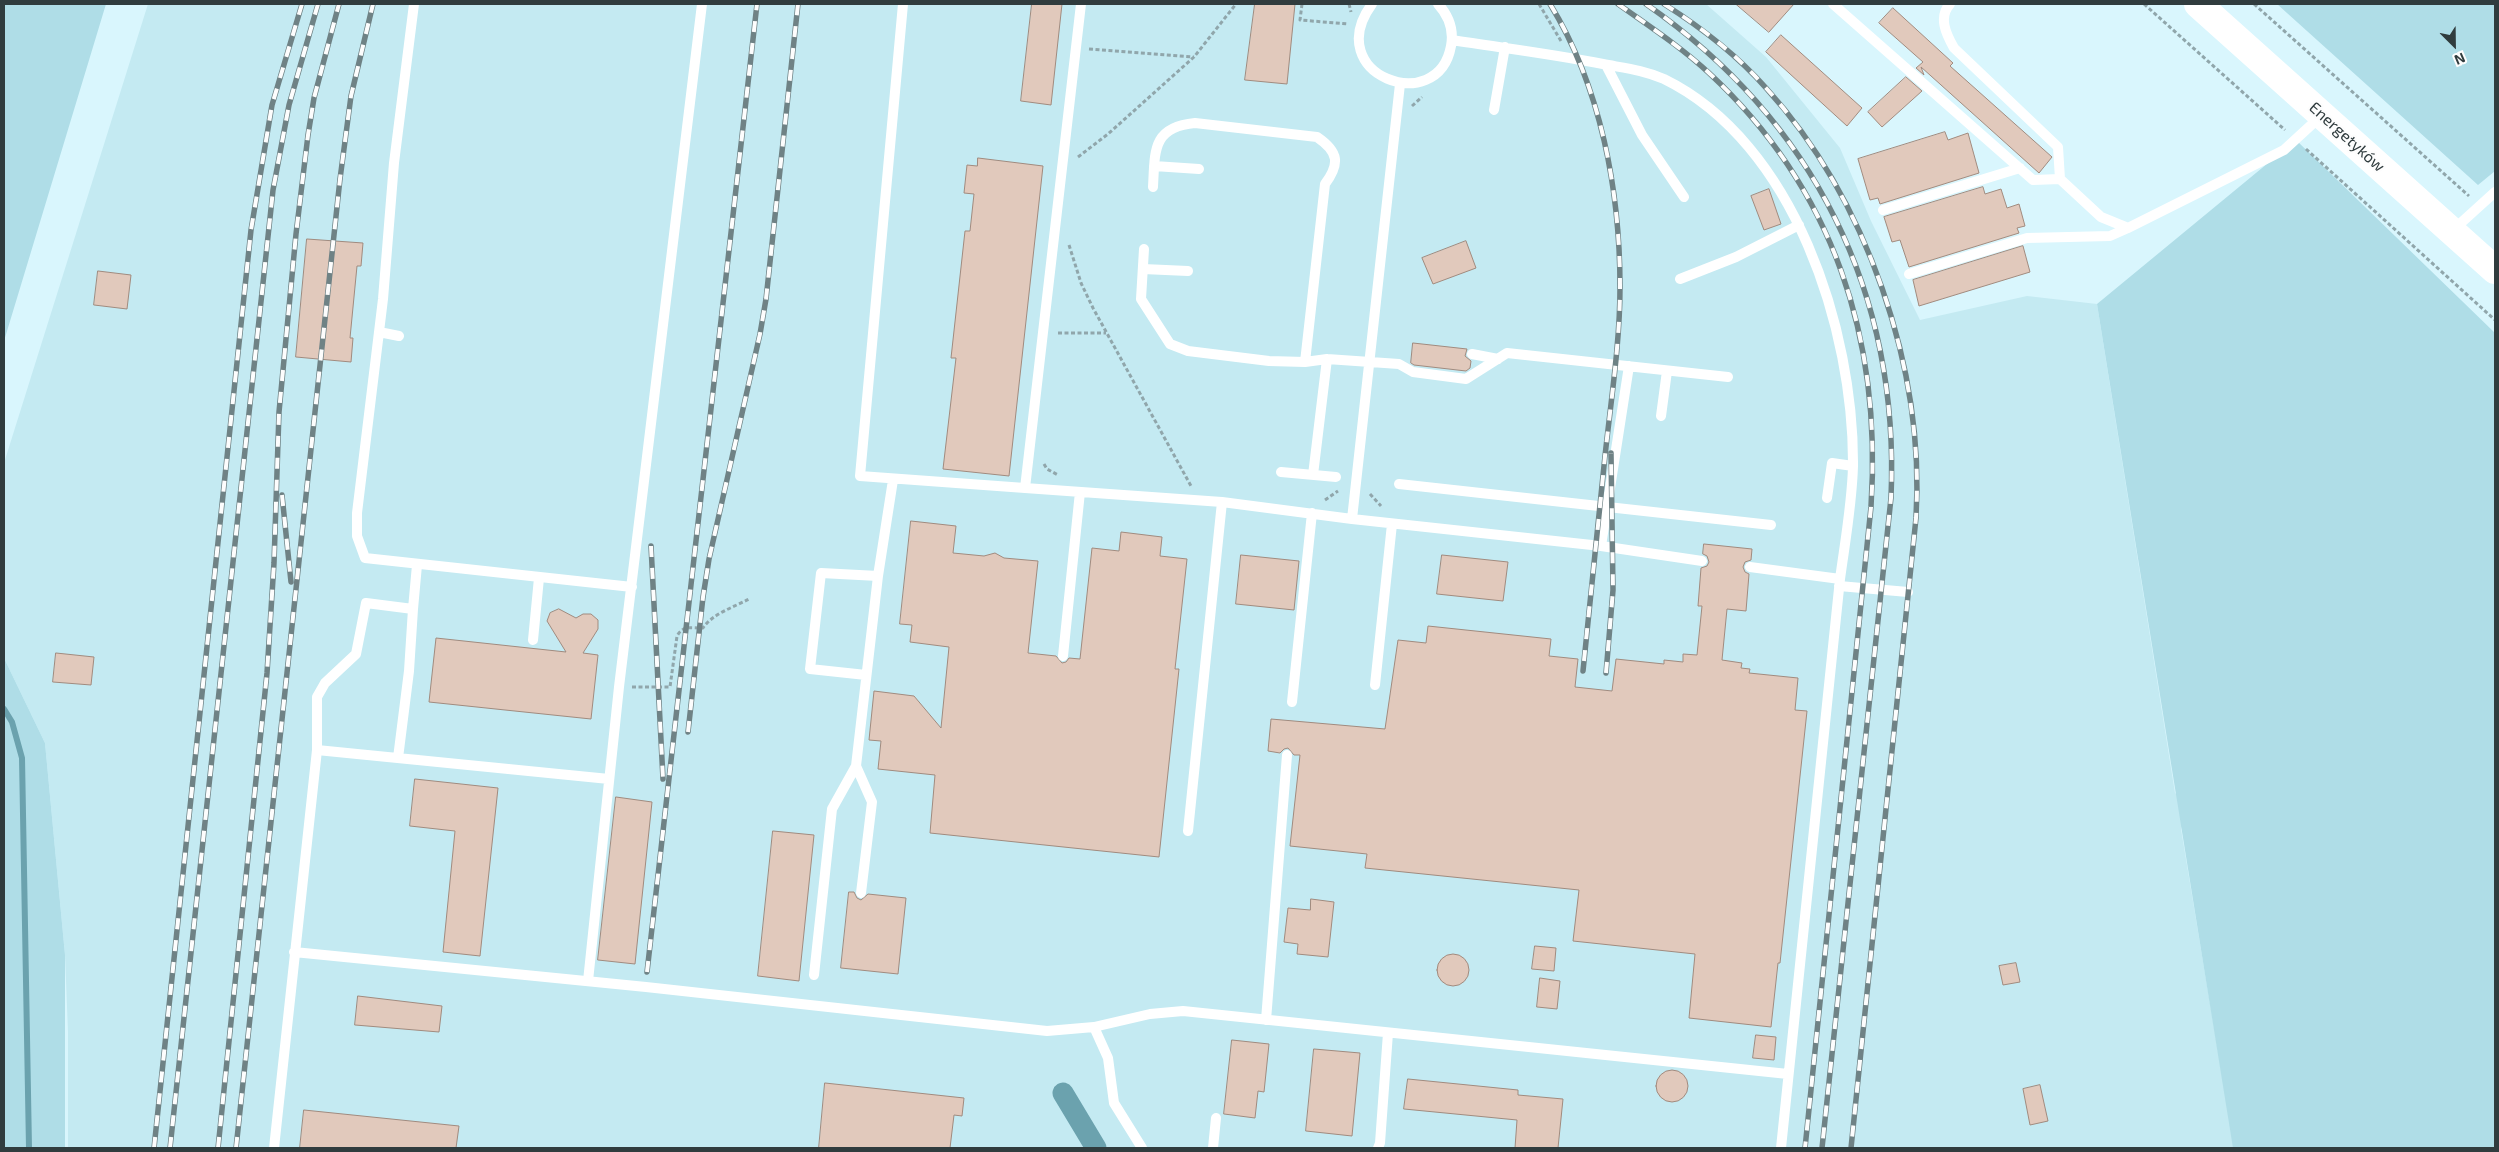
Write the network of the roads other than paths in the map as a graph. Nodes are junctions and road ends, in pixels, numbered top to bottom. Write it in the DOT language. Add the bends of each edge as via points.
graph roads {
  1 [pos="414,4"];
  2 [pos="702,4"];
  3 [pos="903,4"];
  4 [pos="1081,4"];
  5 [pos="1372,4"];
  6 [pos="1438,4"];
  7 [pos="1835,4"];
  8 [pos="2198,4"];
  9 [pos="1945,6"];
  10 [pos="1452,40"];
  11 [pos="1505,47"];
  12 [pos="1606,65"];
  13 [pos="1400,84"];
  14 [pos="1494,110"];
  15 [pos="2322,115"];
  16 [pos="1154,166"];
  17 [pos="1199,168"];
  18 [pos="2020,168"];
  19 [pos="2060,179"];
  20 [pos="1152,187"];
  21 [pos="2495,192"];
  22 [pos="1684,197"];
  23 [pos="1883,210"];
  24 [pos="1799,225"];
  25 [pos="2128,228"];
  26 [pos="2452,232"];
  27 [pos="1144,249"];
  28 [pos="1143,269"];
  29 [pos="2495,270"];
  30 [pos="1188,271"];
  31 [pos="1909,274"];
  32 [pos="1680,279"];
  33 [pos="379,332"];
  34 [pos="399,336"];
  35 [pos="1472,354"];
  36 [pos="1327,359"];
  37 [pos="1498,359"];
  38 [pos="1305,362"];
  39 [pos="1370,363"];
  40 [pos="1629,366"];
  41 [pos="1667,371"];
  42 [pos="1728,377"];
  43 [pos="1661,416"];
  44 [pos="1853,466"];
  45 [pos="1281,472"];
  46 [pos="1313,475"];
  47 [pos="1336,477"];
  48 [pos="893,480"];
  49 [pos="1399,484"];
  50 [pos="1025,488"];
  51 [pos="1080,492"];
  52 [pos="1827,498"];
  53 [pos="1222,502"];
  54 [pos="1608,507"];
  55 [pos="1312,513"];
  56 [pos="1352,519"];
  57 [pos="1390,524"];
  58 [pos="1771,525"];
  59 [pos="1602,546"];
  60 [pos="1702,561"];
  61 [pos="417,565"];
  62 [pos="1750,567"];
  63 [pos="878,576"];
  64 [pos="539,578"];
  65 [pos="1839,583"];
  66 [pos="632,587"];
  67 [pos="1908,592"];
  68 [pos="413,609"];
  69 [pos="533,640"];
  70 [pos="1063,656"];
  71 [pos="866,675"];
  72 [pos="1375,685"];
  73 [pos="1292,702"];
  74 [pos="317,750"];
  75 [pos="1288,755"];
  76 [pos="398,758"];
  77 [pos="856,766"];
  78 [pos="609,779"];
  79 [pos="1188,831"];
  80 [pos="861,893"];
  81 [pos="294,952"];
  82 [pos="814,975"];
  83 [pos="588,981"];
  84 [pos="1266,1020"];
  85 [pos="1094,1027"];
  86 [pos="1388,1033"];
  87 [pos="1788,1074"];
  88 [pos="1216,1118"];
  89 [pos="274,1148"];
  90 [pos="1142,1148"];
  91 [pos="1214,1148"];
  92 [pos="1378,1148"];
  93 [pos="1780,1148"];
  1 -- 33 [label="lane" via="394,163"];
  2 -- 66 [label="lane"];
  3 -- 48 [label="lane" via="860,476"];
  4 -- 50 [label="lane"];
  5 -- 13 [label="lane" via="1359,30 1364,59 1373,71"];
  6 -- 10 [label="lane" via="1449,20"];
  7 -- 18 [label="lane"];
  8 -- 15 [label="main road, Energetyków"];
  9 -- 19 [label="lane" via="1945,33 1954,48 2058,147"];
  10 -- 11 [label="lane"];
  10 -- 13 [label="lane" via="1448,56 1439,70 1421,81"];
  11 -- 12 [label="lane"];
  11 -- 14 [label="lane"];
  12 -- 22 [label="lane" via="1642,135"];
  12 -- 24 [label="lane" via="1632,68 1662,79 1693,96 1748,147 1769,174"];
  13 -- 39 [label="lane"];
  15 -- 25 [label="lane" via="2284,150"];
  15 -- 26 [label="main road, Energetyków"];
  16 -- 17 [label="lane"];
  16 -- 20 [label="lane"];
  16 -- 38 [label="lane" via="1158,141 1179,124 1318,137 1328,144 1335,156 1334,172 1325,184"];
  18 -- 19 [label="lane" via="2033,180"];
  18 -- 23 [label="lane"];
  19 -- 25 [label="lane" via="2101,218"];
  21 -- 26 [label="lane"];
  24 -- 32 [label="lane" via="1762,246"];
  24 -- 44 [label="lane" via="1821,277 1840,351 1848,398"];
  25 -- 31 [label="lane" via="2110,236 2027,238"];
  26 -- 29 [label="main road, Energetyków"];
  27 -- 28 [label="lane"];
  28 -- 30 [label="lane"];
  28 -- 38 [label="lane" via="1141,299 1170,344 1188,351"];
  33 -- 34 [label="lane"];
  33 -- 61 [label="lane" via="357,536 364,558"];
  35 -- 37 [label="lane"];
  36 -- 38 [label="lane"];
  36 -- 39 [label="lane"];
  36 -- 46 [label="lane"];
  37 -- 39 [label="lane" via="1466,379 1412,372 1399,364"];
  37 -- 40 [label="lane" via="1507,352"];
  39 -- 56 [label="lane"];
  40 -- 41 [label="lane"];
  40 -- 54 [label="lane"];
  41 -- 42 [label="lane"];
  41 -- 43 [label="lane"];
  44 -- 52 [label="lane" via="1832,463"];
  44 -- 65 [label="lane"];
  45 -- 46 [label="lane"];
  46 -- 47 [label="lane"];
  48 -- 50 [label="lane"];
  48 -- 63 [label="lane"];
  49 -- 54 [label="lane"];
  50 -- 51 [label="lane"];
  51 -- 53 [label="lane"];
  51 -- 70 [label="lane"];
  53 -- 55 [label="lane"];
  53 -- 79 [label="lane"];
  54 -- 58 [label="lane"];
  54 -- 59 [label="lane"];
  55 -- 56 [label="lane"];
  55 -- 73 [label="lane"];
  56 -- 57 [label="lane"];
  57 -- 59 [label="lane"];
  57 -- 72 [label="lane"];
  59 -- 60 [label="lane"];
  61 -- 64 [label="lane"];
  61 -- 68 [label="lane"];
  62 -- 65 [label="lane"];
  63 -- 71 [label="lane"];
  63 -- 71 [label="lane" via="821,573 810,669"];
  64 -- 66 [label="lane"];
  64 -- 69 [label="lane"];
  65 -- 67 [label="lane"];
  65 -- 87 [label="lane"];
  66 -- 78 [label="lane"];
  68 -- 74 [label="lane" via="366,603 356,654 325,683 317,697"];
  68 -- 76 [label="lane"];
  71 -- 77 [label="lane"];
  74 -- 76 [label="lane"];
  74 -- 81 [label="lane"];
  75 -- 84 [label="lane"];
  76 -- 78 [label="lane"];
  77 -- 80 [label="lane" via="872,802"];
  77 -- 82 [label="lane" via="832,809"];
  78 -- 83 [label="lane"];
  81 -- 83 [label="lane"];
  81 -- 89 [label="lane"];
  83 -- 85 [label="lane" via="1047,1031"];
  84 -- 85 [label="lane" via="1183,1012 1150,1014"];
  84 -- 86 [label="lane"];
  85 -- 90 [label="lane" via="1108,1058 1114,1103"];
  86 -- 87 [label="lane"];
  86 -- 92 [label="lane"];
  87 -- 93 [label="lane"];
  88 -- 91 [label="lane"];
}
